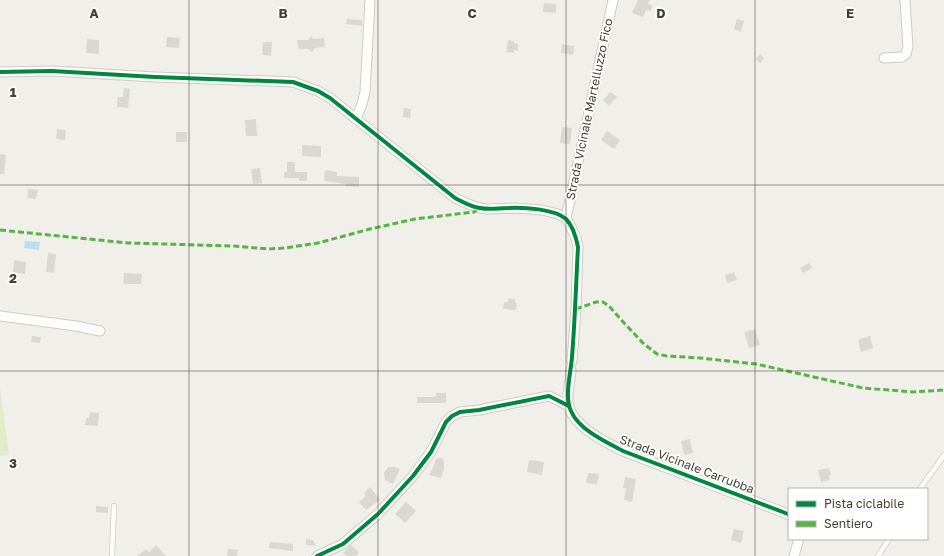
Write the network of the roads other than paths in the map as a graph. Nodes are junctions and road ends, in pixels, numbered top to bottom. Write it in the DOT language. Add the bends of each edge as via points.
graph roads {
  1 [pos="370,0"];
  2 [pos="613,0"];
  3 [pos="905,0"];
  4 [pos="884,58"];
  5 [pos="0,72"];
  6 [pos="356,119"];
  7 [pos="566,218"];
  8 [pos="0,316"];
  9 [pos="100,331"];
  10 [pos="568,406"];
  11 [pos="944,455"];
  12 [pos="921,488"];
  13 [pos="114,506"];
  14 [pos="788,514"];
  15 [pos="798,540"];
  16 [pos="888,540"];
  17 [pos="112,556"];
  18 [pos="317,556"];
  19 [pos="794,556"];
  20 [pos="878,556"];
  1 -- 6 [label="street" via="365,92"];
  2 -- 7 [label="street, Strada Vicinale Martelluzzo Fico"];
  3 -- 4 [label="street" via="908,47 906,54 902,57"];
  5 -- 6 [label="street" via="52,71 293,82 330,98"];
  6 -- 7 [label="street" via="454,198 479,208 542,210"];
  7 -- 10 [label="street" via="574,232 578,247"];
  8 -- 9 [label="street"];
  10 -- 14 [label="street, Strada Vicinale Carrubba" via="579,423 616,448"];
  10 -- 18 [label="street" via="549,396 460,412 452,416 446,422 431,452 413,476 378,514 343,544"];
  11 -- 12 [label="lane"];
  13 -- 17 [label="lane"];
  15 -- 19 [label="street"];
  16 -- 20 [label="lane"];
}
